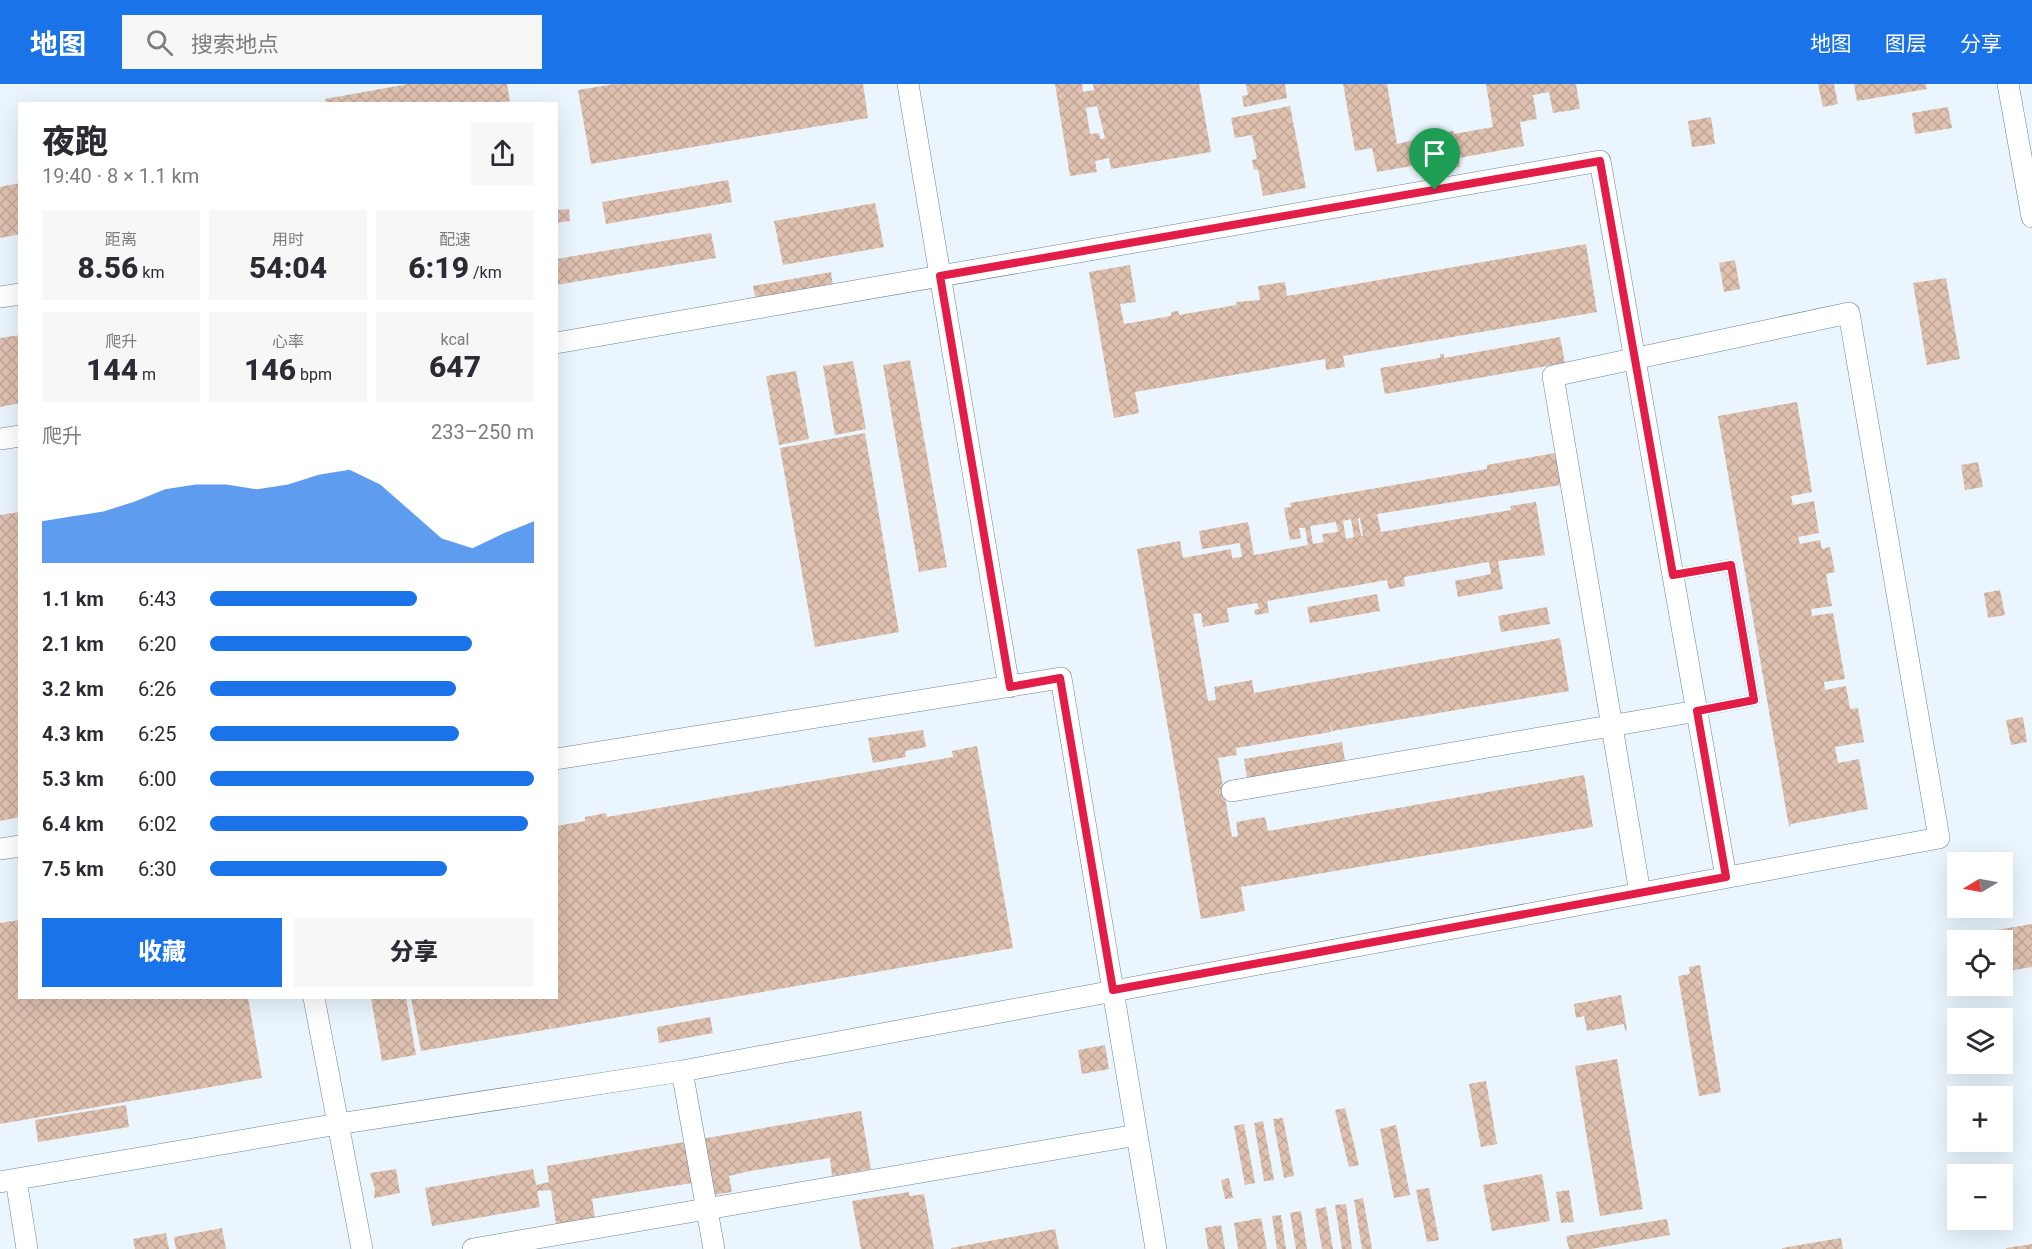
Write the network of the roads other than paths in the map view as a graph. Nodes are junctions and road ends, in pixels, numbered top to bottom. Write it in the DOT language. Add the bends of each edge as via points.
graph roads {
  1 [pos="908,84"];
  2 [pos="2008,84"];
  3 [pos="2032,217"];
  4 [pos="940,276"];
  5 [pos="18,294"];
  6 [pos="0,297"];
  7 [pos="558,343"];
  8 [pos="1635,359"];
  9 [pos="18,436"];
  10 [pos="0,439"];
  11 [pos="1673,575"];
  12 [pos="1010,687"];
  13 [pos="1697,711"];
  14 [pos="1611,725"];
  15 [pos="558,759"];
  16 [pos="1232,791"];
  17 [pos="18,846"];
  18 [pos="0,849"];
  19 [pos="1726,877"];
  20 [pos="1640,893"];
  21 [pos="1113,990"];
  22 [pos="315,999"];
  23 [pos="682,1071"];
  24 [pos="338,1124"];
  25 [pos="1137,1135"];
  26 [pos="8,1181"];
  27 [pos="707,1210"];
  28 [pos="27,1249"];
  29 [pos="362,1249"];
  30 [pos="473,1249"];
  31 [pos="714,1249"];
  32 [pos="1156,1249"];
  1 -- 4 [label="street"];
  2 -- 3 [label="street"];
  4 -- 7 [label="street"];
  4 -- 8 [label="street" via="1600,161"];
  4 -- 12 [label="street"];
  5 -- 6 [label="street"];
  8 -- 11 [label="street"];
  8 -- 14 [label="street" via="1553,376"];
  8 -- 19 [label="street" via="1849,313 1939,838"];
  9 -- 10 [label="street"];
  11 -- 13 [label="street"];
  11 -- 13 [label="lane" via="1731,565 1737,599 1754,700"];
  12 -- 15 [label="street"];
  12 -- 21 [label="street" via="1060,678"];
  13 -- 14 [label="street"];
  13 -- 19 [label="street"];
  14 -- 16 [label="street"];
  14 -- 20 [label="street"];
  17 -- 18 [label="street"];
  19 -- 20 [label="street"];
  20 -- 21 [label="street"];
  21 -- 23 [label="street"];
  21 -- 25 [label="street"];
  22 -- 24 [label="street"];
  23 -- 24 [label="street"];
  23 -- 27 [label="street"];
  24 -- 26 [label="street"];
  24 -- 29 [label="street"];
  25 -- 27 [label="street"];
  25 -- 32 [label="street"];
  26 -- 28 [label="street"];
  27 -- 30 [label="street"];
  27 -- 31 [label="street"];
}
